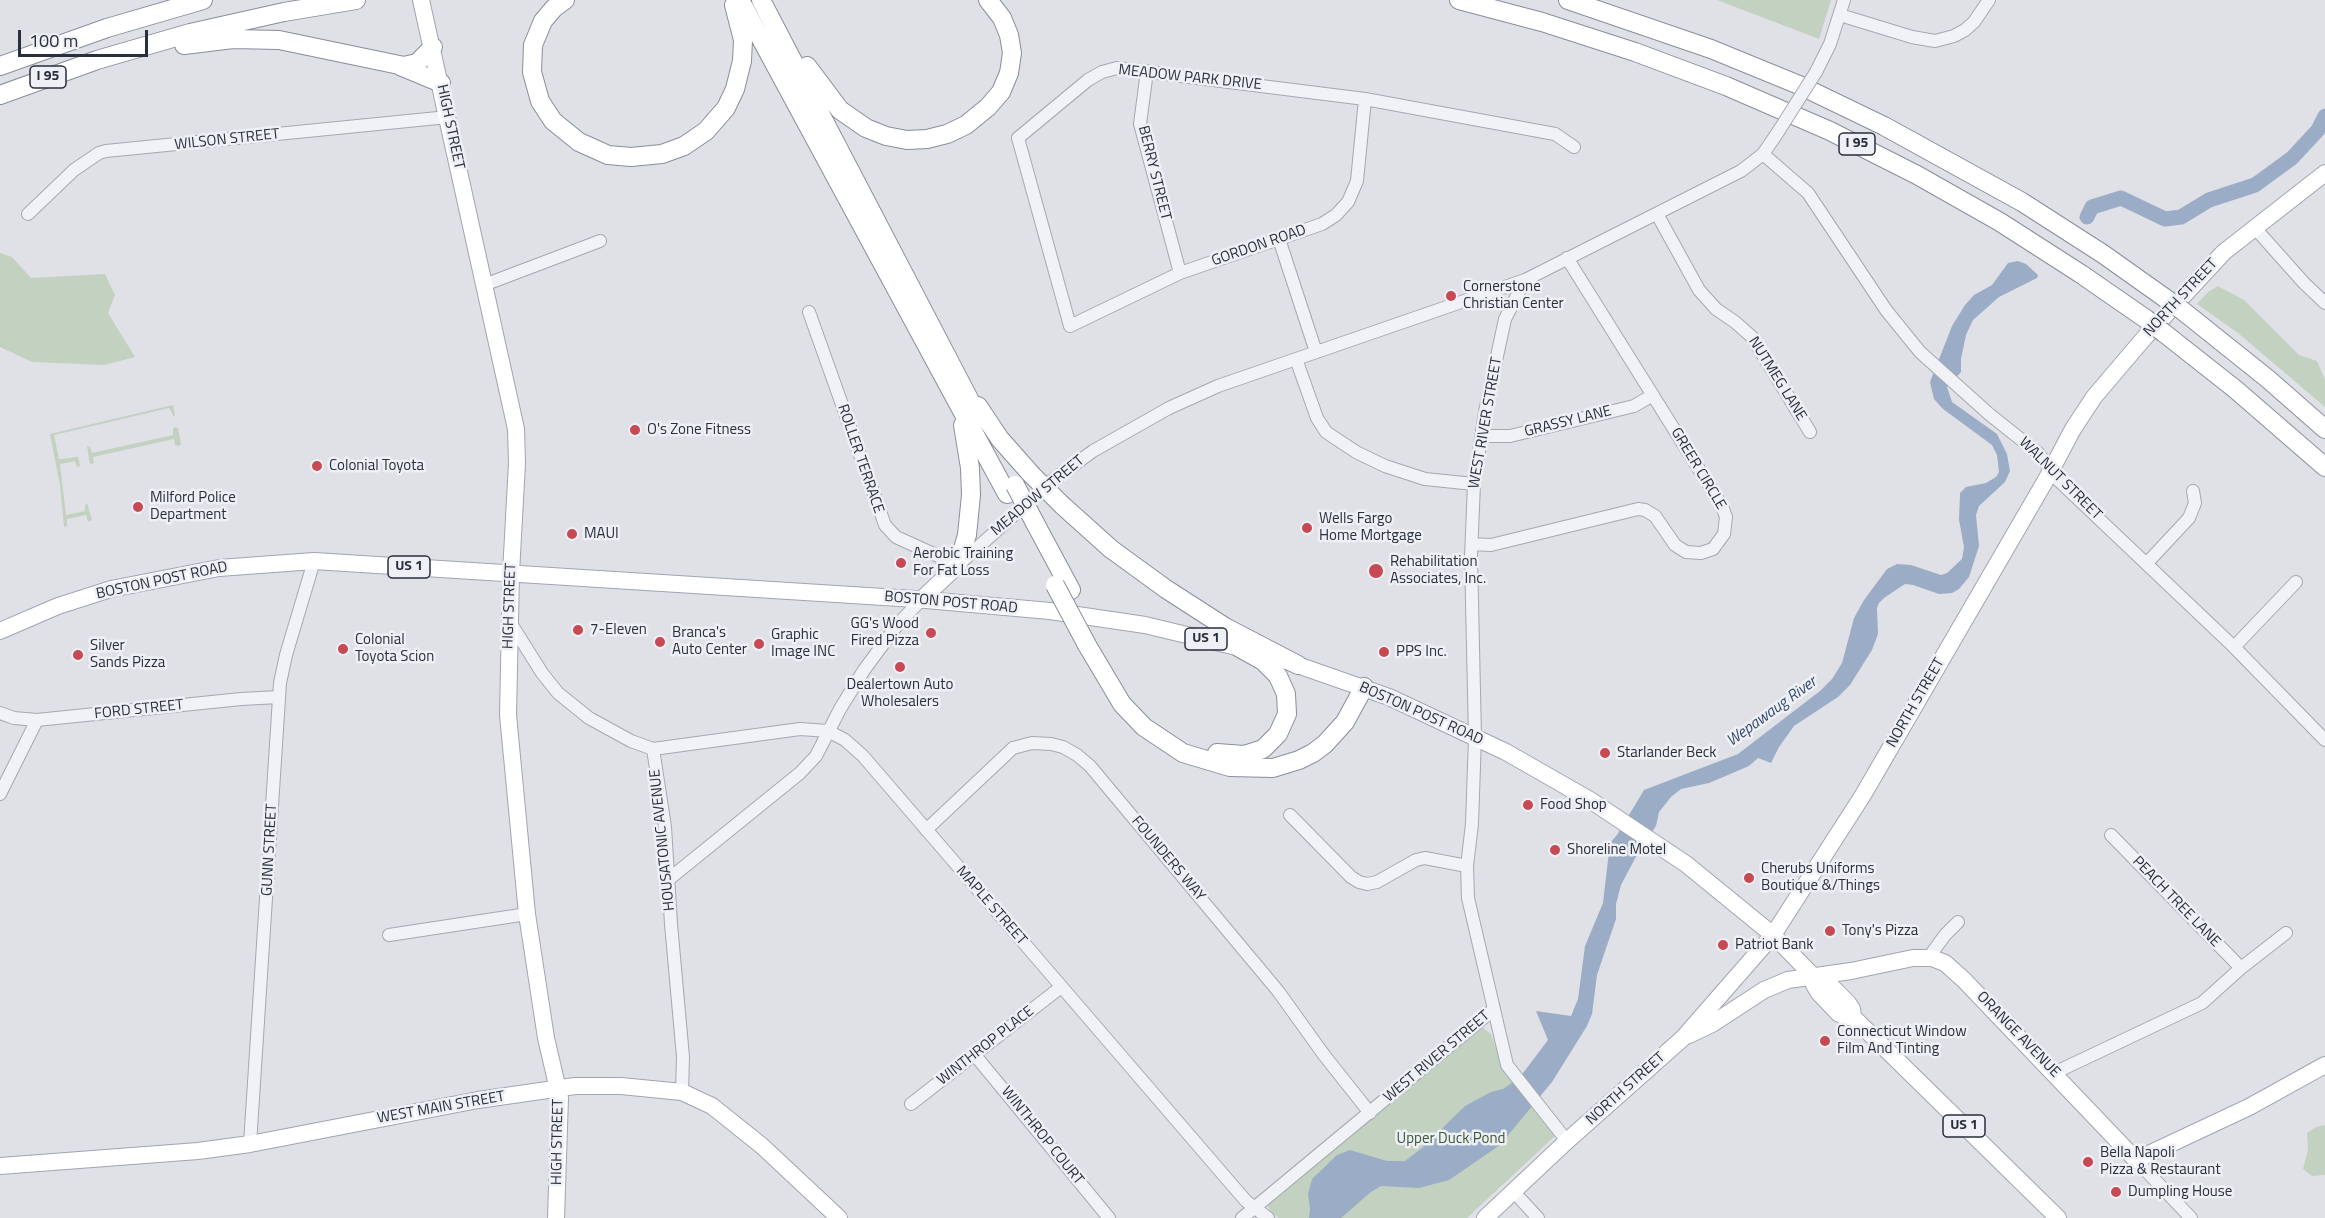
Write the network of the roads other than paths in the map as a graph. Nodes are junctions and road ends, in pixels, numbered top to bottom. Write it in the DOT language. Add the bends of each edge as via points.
graph roads {
  1 [pos="203,0"];
  2 [pos="356,0"];
  3 [pos="421,0"];
  4 [pos="565,0"];
  5 [pos="733,0"];
  6 [pos="740,0"];
  7 [pos="761,0"];
  8 [pos="766,0"];
  9 [pos="988,0"];
  10 [pos="1458,0"];
  11 [pos="1568,0"];
  12 [pos="1844,0"];
  13 [pos="1989,0"];
  14 [pos="1840,15"];
  15 [pos="431,38"];
  16 [pos="97,60"];
  17 [pos="395,65"];
  18 [pos="0,66"];
  19 [pos="1147,72"];
  20 [pos="441,83"];
  21 [pos="0,95"];
  22 [pos="1365,99"];
  23 [pos="448,117"];
  24 [pos="1574,147"];
  25 [pos="1763,154"];
  26 [pos="2325,173"];
  27 [pos="28,214"];
  28 [pos="1657,214"];
  29 [pos="2254,227"];
  30 [pos="1279,239"];
  31 [pos="600,241"];
  32 [pos="1568,258"];
  33 [pos="1180,273"];
  34 [pos="1525,280"];
  35 [pos="484,285"];
  36 [pos="2325,303"];
  37 [pos="809,312"];
  38 [pos="1070,327"];
  39 [pos="1316,352"];
  40 [pos="1296,359"];
  41 [pos="944,364"];
  42 [pos="1653,395"];
  43 [pos="2325,429"];
  44 [pos="1810,432"];
  45 [pos="1480,436"];
  46 [pos="2325,467"];
  47 [pos="2051,470"];
  48 [pos="1474,484"];
  49 [pos="2193,491"];
  50 [pos="1472,544"];
  51 [pos="314,561"];
  52 [pos="2147,563"];
  53 [pos="958,565"];
  54 [pos="511,573"];
  55 [pos="2296,582"];
  56 [pos="922,599"];
  57 [pos="510,622"];
  58 [pos="0,631"];
  59 [pos="1094,646"];
  60 [pos="1238,647"];
  61 [pos="2234,647"];
  62 [pos="1298,665"];
  63 [pos="1364,687"];
  64 [pos="279,697"];
  65 [pos="0,713"];
  66 [pos="37,720"];
  67 [pos="828,731"];
  68 [pos="1475,737"];
  69 [pos="2325,740"];
  70 [pos="653,749"];
  71 [pos="0,794"];
  72 [pos="1290,816"];
  73 [pos="926,830"];
  74 [pos="2111,835"];
  75 [pos="1467,866"];
  76 [pos="669,879"];
  77 [pos="526,914"];
  78 [pos="1958,922"];
  79 [pos="2286,933"];
  80 [pos="389,935"];
  81 [pos="1773,935"];
  82 [pos="1929,957"];
  83 [pos="2241,968"];
  84 [pos="1814,977"];
  85 [pos="1062,987"];
  86 [pos="1494,1009"];
  87 [pos="1683,1038"];
  88 [pos="974,1054"];
  89 [pos="2325,1065"];
  90 [pos="2054,1073"];
  91 [pos="559,1088"];
  92 [pos="682,1092"];
  93 [pos="911,1104"];
  94 [pos="1370,1113"];
  95 [pos="1567,1141"];
  96 [pos="250,1144"];
  97 [pos="2136,1160"];
  98 [pos="0,1167"];
  99 [pos="1513,1191"];
  100 [pos="1254,1208"];
  101 [pos="556,1218"];
  102 [pos="839,1218"];
  103 [pos="1109,1218"];
  104 [pos="1242,1218"];
  105 [pos="1268,1218"];
  106 [pos="1485,1218"];
  107 [pos="1538,1218"];
  108 [pos="2058,1218"];
  109 [pos="2191,1218"];
  1 -- 18 [label="highway, I 95" via="107,27"];
  2 -- 16 [label="highway, I 95" via="222,25"];
  3 -- 15 [label="main road, HIGH STREET"];
  4 -- 5 [label="highway" via="543,21 533,45 532,72 540,101 553,121 579,142 608,155 631,158 684,146 706,131 726,108 738,80 743,50"];
  6 -- 41 [label="highway"];
  7 -- 41 [label="highway"];
  8 -- 9 [label="highway" via="840,110 876,133 917,140 947,134 966,125 988,107 1005,82 1012,63 1012,44 1002,18"];
  10 -- 46 [label="highway, I 95, bridge" via="1645,55 1830,131 1917,175 2055,256 2146,319"];
  11 -- 43 [label="highway, I 95, bridge" via="1652,27 1799,85 1884,126 2022,202 2165,298"];
  12 -- 14 [label="street"];
  13 -- 14 [label="street" via="1965,30 1935,41"];
  14 -- 25 [label="street, bridge" via="1816,72"];
  15 -- 17 [label="highway" via="417,63"];
  15 -- 20 [label="main road, HIGH STREET"];
  16 -- 17 [label="highway" via="204,42 248,39 296,43"];
  16 -- 21 [label="highway, I 95"];
  17 -- 20 [label="highway"];
  19 -- 22 [label="street, MEADOW PARK DRIVE"];
  19 -- 33 [label="street, BERRY STREET" via="1140,124"];
  19 -- 38 [label="street, MEADOW PARK DRIVE" via="1117,68 1102,72 1018,138"];
  20 -- 23 [label="main road, HIGH STREET"];
  22 -- 24 [label="street, MEADOW PARK DRIVE" via="1555,134"];
  22 -- 30 [label="street, GORDON ROAD" via="1358,181 1348,202 1322,224"];
  23 -- 27 [label="street, WILSON STREET" via="106,151 74,170"];
  23 -- 35 [label="main road, HIGH STREET"];
  25 -- 28 [label="street" via="1741,171"];
  25 -- 47 [label="street, WALNUT STREET" via="1808,193 1905,336 2038,453"];
  26 -- 29 [label="main road, NORTH STREET"];
  28 -- 32 [label="street"];
  28 -- 44 [label="street, NUTMEG LANE" via="1703,296 1752,337"];
  29 -- 36 [label="street"];
  29 -- 47 [label="main road, NORTH STREET" via="2217,259 2118,368 2073,429"];
  30 -- 33 [label="street, GORDON ROAD"];
  30 -- 39 [label="street"];
  31 -- 35 [label="street"];
  32 -- 34 [label="street"];
  32 -- 42 [label="street, GREER CIRCLE"];
  33 -- 38 [label="street, GORDON ROAD"];
  34 -- 39 [label="street, MEADOW STREET"];
  34 -- 45 [label="street, WEST RIVER STREET" via="1505,319"];
  35 -- 54 [label="main road, HIGH STREET" via="517,437"];
  37 -- 53 [label="street, ROLLER TERRACE" via="885,525 896,537"];
  39 -- 40 [label="street, MEADOW STREET"];
  40 -- 48 [label="street" via="1317,418 1332,436 1395,470 1425,479"];
  40 -- 53 [label="street, MEADOW STREET" via="1201,392 1108,441 1053,480"];
  41 -- 53 [label="highway" via="966,438 972,481 969,523"];
  41 -- 59 [label="highway, bridge"];
  41 -- 62 [label="highway, bridge" via="1031,474 1111,549 1225,627"];
  42 -- 45 [label="street, GRASSY LANE" via="1634,406 1510,436"];
  42 -- 50 [label="street, GREER CIRCLE" via="1724,512 1724,534 1713,549 1695,554 1680,548 1659,520 1638,509 1491,545"];
  45 -- 48 [label="street, WEST RIVER STREET"];
  47 -- 52 [label="street, WALNUT STREET"];
  47 -- 81 [label="main road, NORTH STREET" via="1863,795"];
  48 -- 50 [label="street, WEST RIVER STREET"];
  49 -- 52 [label="street" via="2195,503 2189,518"];
  50 -- 68 [label="street, WEST RIVER STREET"];
  51 -- 54 [label="main road, BOSTON POST ROAD / US 1"];
  51 -- 58 [label="main road, BOSTON POST ROAD / US 1" via="219,568 111,589"];
  51 -- 64 [label="street, GUNN STREET" via="286,655"];
  52 -- 61 [label="street, WALNUT STREET"];
  53 -- 56 [label="main road, MEADOW STREET"];
  54 -- 56 [label="main road, BOSTON POST ROAD / US 1"];
  54 -- 57 [label="main road, HIGH STREET"];
  55 -- 61 [label="street"];
  56 -- 60 [label="main road, BOSTON POST ROAD / US 1" via="1113,619"];
  56 -- 67 [label="street, MEADOW STREET" via="864,670"];
  57 -- 70 [label="street, HOUSATONIC AVENUE" via="542,673 565,698 589,718"];
  57 -- 77 [label="main road, HIGH STREET" via="508,715"];
  59 -- 60 [label="highway" via="1135,703 1163,728 1208,751 1244,755 1263,749 1278,734 1288,704 1278,676 1263,661"];
  59 -- 63 [label="highway" via="1122,704 1144,727 1183,753 1230,767 1273,768 1313,753 1345,722"];
  60 -- 62 [label="main road, BOSTON POST ROAD / US 1"];
  61 -- 69 [label="street, WALNUT STREET"];
  62 -- 63 [label="main road, BOSTON POST ROAD / US 1"];
  63 -- 68 [label="main road, BOSTON POST ROAD / US 1"];
  64 -- 66 [label="street, FORD STREET"];
  64 -- 96 [label="street, GUNN STREET"];
  65 -- 66 [label="street, FORD STREET"];
  66 -- 71 [label="street"];
  67 -- 70 [label="street, MAPLE STREET" via="800,729"];
  67 -- 73 [label="street, MAPLE STREET" via="863,756"];
  67 -- 76 [label="street, MEADOW STREET" via="821,749 800,773"];
  68 -- 75 [label="street, WEST RIVER STREET"];
  68 -- 81 [label="main road, BOSTON POST ROAD / US 1" via="1618,818 1710,881"];
  70 -- 76 [label="street, HOUSATONIC AVENUE"];
  72 -- 75 [label="street" via="1359,882 1377,882 1425,858"];
  73 -- 85 [label="street, MAPLE STREET"];
  73 -- 94 [label="street, FOUNDERS WAY" via="1013,748 1051,744 1077,755 1278,991"];
  74 -- 83 [label="street, PEACH TREE LANE"];
  75 -- 86 [label="street, WEST RIVER STREET" via="1470,913"];
  76 -- 92 [label="street, HOUSATONIC AVENUE" via="683,1057"];
  77 -- 80 [label="street"];
  77 -- 91 [label="main road, HIGH STREET" via="546,1038"];
  78 -- 82 [label="street"];
  79 -- 83 [label="street"];
  81 -- 84 [label="main road, BOSTON POST ROAD / US 1"];
  81 -- 87 [label="main road, NORTH STREET"];
  82 -- 84 [label="main road"];
  82 -- 90 [label="main road, ORANGE AVENUE" via="1955,972"];
  83 -- 90 [label="street" via="2202,1003"];
  84 -- 87 [label="main road" via="1788,980 1764,990"];
  84 -- 108 [label="main road, BOSTON POST ROAD / US 1" via="1829,984 1848,1003 1853,1017"];
  85 -- 88 [label="street, WINTHROP PLACE"];
  85 -- 100 [label="street, MAPLE STREET"];
  86 -- 94 [label="street, WEST RIVER STREET"];
  86 -- 95 [label="street" via="1508,1065"];
  87 -- 95 [label="main road, NORTH STREET"];
  88 -- 93 [label="street, WINTHROP PLACE"];
  88 -- 103 [label="street, WINTHROP COURT"];
  89 -- 97 [label="main road" via="2249,1107"];
  90 -- 97 [label="main road, ORANGE AVENUE"];
  91 -- 92 [label="main road, WEST MAIN STREET" via="621,1086"];
  91 -- 96 [label="main road, WEST MAIN STREET" via="464,1102"];
  91 -- 101 [label="main road, HIGH STREET"];
  92 -- 102 [label="main road, WEST MAIN STREET" via="725,1115"];
  94 -- 100 [label="street, WEST RIVER STREET"];
  95 -- 99 [label="main road, NORTH STREET"];
  96 -- 98 [label="main road, WEST MAIN STREET"];
  97 -- 109 [label="street"];
  99 -- 106 [label="main road, NORTH STREET"];
  99 -- 107 [label="street"];
  100 -- 104 [label="street, WEST RIVER STREET"];
  100 -- 105 [label="street, MAPLE STREET"];
}
